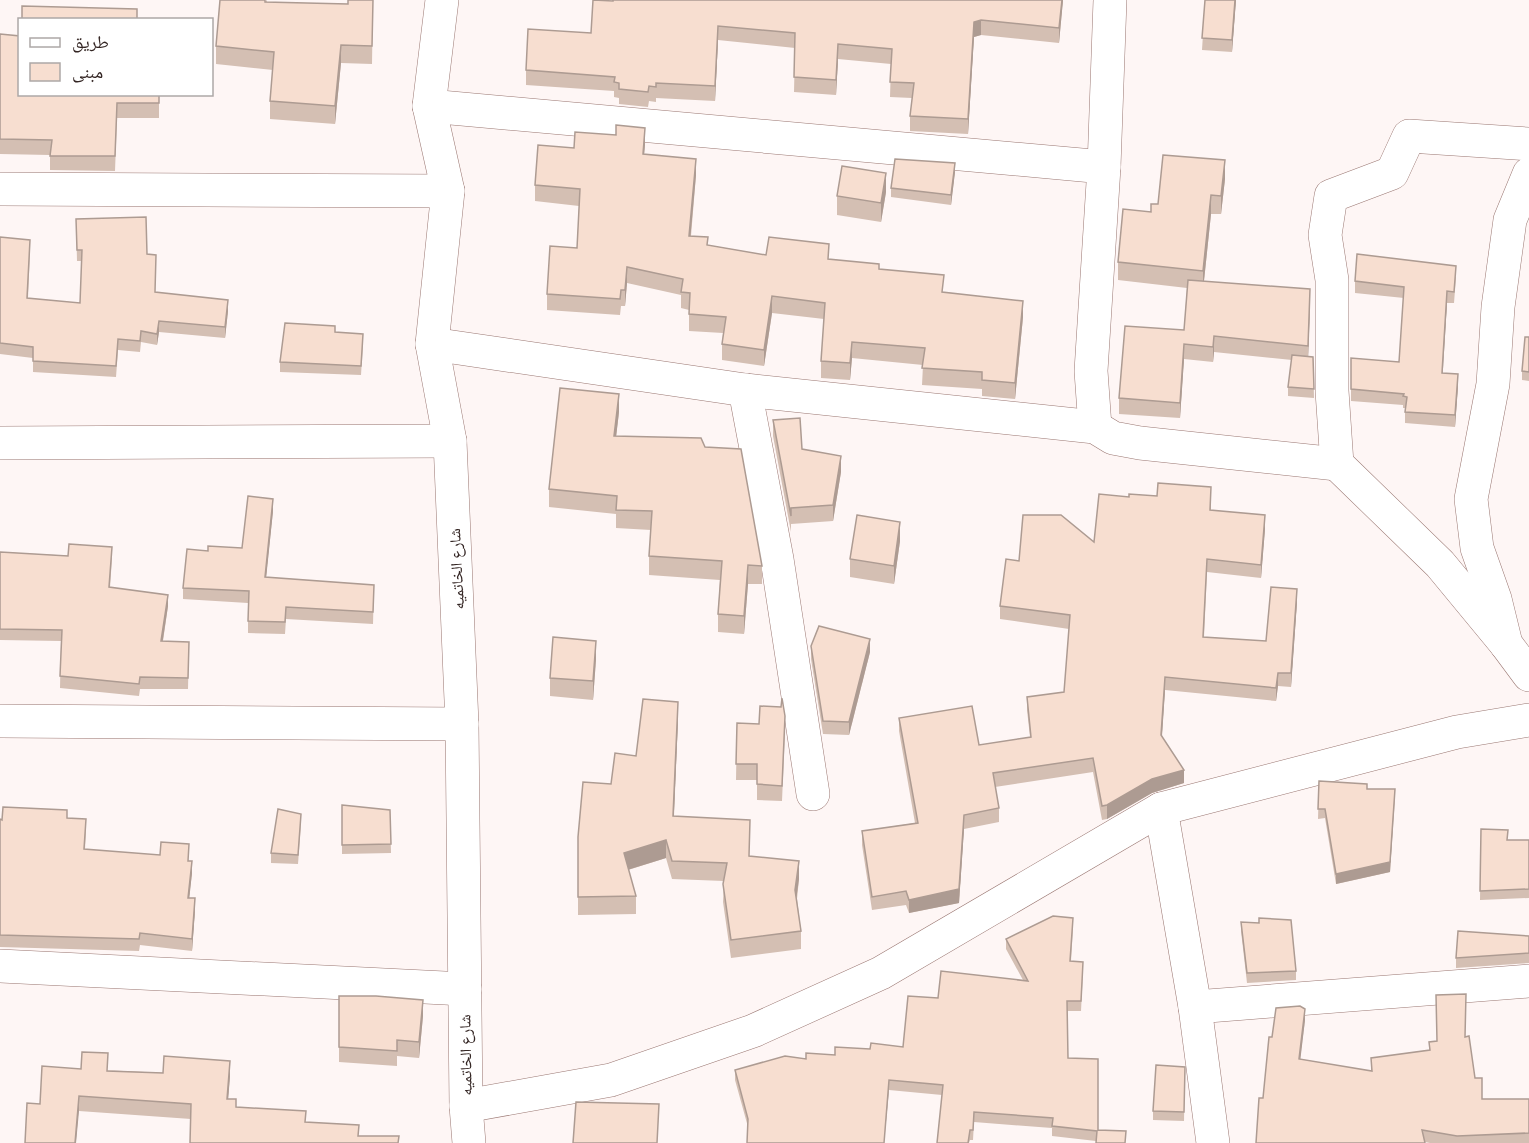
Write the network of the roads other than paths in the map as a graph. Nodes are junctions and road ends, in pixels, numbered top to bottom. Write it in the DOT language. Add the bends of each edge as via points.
graph roads {
  1 [pos="442,0"];
  2 [pos="1110,0"];
  3 [pos="429,106"];
  4 [pos="1529,144"];
  5 [pos="1104,167"];
  6 [pos="1529,174"];
  7 [pos="0,189"];
  8 [pos="448,191"];
  9 [pos="432,344"];
  10 [pos="745,390"];
  11 [pos="1095,427"];
  12 [pos="450,441"];
  13 [pos="0,443"];
  14 [pos="1337,464"];
  15 [pos="1506,644"];
  16 [pos="1529,675"];
  17 [pos="1529,720"];
  18 [pos="0,721"];
  19 [pos="462,724"];
  20 [pos="813,794"];
  21 [pos="1161,809"];
  22 [pos="0,966"];
  23 [pos="1529,981"];
  24 [pos="465,989"];
  25 [pos="1195,1007"];
  26 [pos="466,1106"];
  27 [pos="469,1143"];
  28 [pos="1213,1143"];
  1 -- 3 [label="street, شارع الخاتميه"];
  2 -- 5 [label="street"];
  3 -- 5 [label="street"];
  3 -- 8 [label="street, شارع الخاتميه"];
  4 -- 14 [label="street" via="1409,136 1392,173 1331,196 1325,235 1332,280 1332,391"];
  5 -- 11 [label="street" via="1091,371"];
  6 -- 15 [label="street" via="1510,220 1493,384 1471,499 1477,548"];
  7 -- 8 [label="street"];
  8 -- 9 [label="street, شارع الخاتميه"];
  9 -- 10 [label="street"];
  9 -- 12 [label="street, شارع الخاتميه"];
  10 -- 11 [label="street"];
  10 -- 20 [label="street" via="777,559"];
  11 -- 14 [label="street" via="1113,438 1140,443"];
  12 -- 13 [label="street"];
  12 -- 19 [label="street, شارع الخاتميه"];
  14 -- 15 [label="street" via="1440,564"];
  15 -- 16 [label="street"];
  17 -- 21 [label="street" via="1457,732"];
  18 -- 19 [label="street"];
  19 -- 24 [label="street, شارع الخاتميه"];
  21 -- 25 [label="street"];
  21 -- 26 [label="street" via="881,973 753,1032 611,1080"];
  22 -- 24 [label="street"];
  23 -- 25 [label="street"];
  24 -- 26 [label="street, شارع الخاتميه"];
  25 -- 28 [label="street"];
  26 -- 27 [label="street, شارع الخاتميه"];
}
